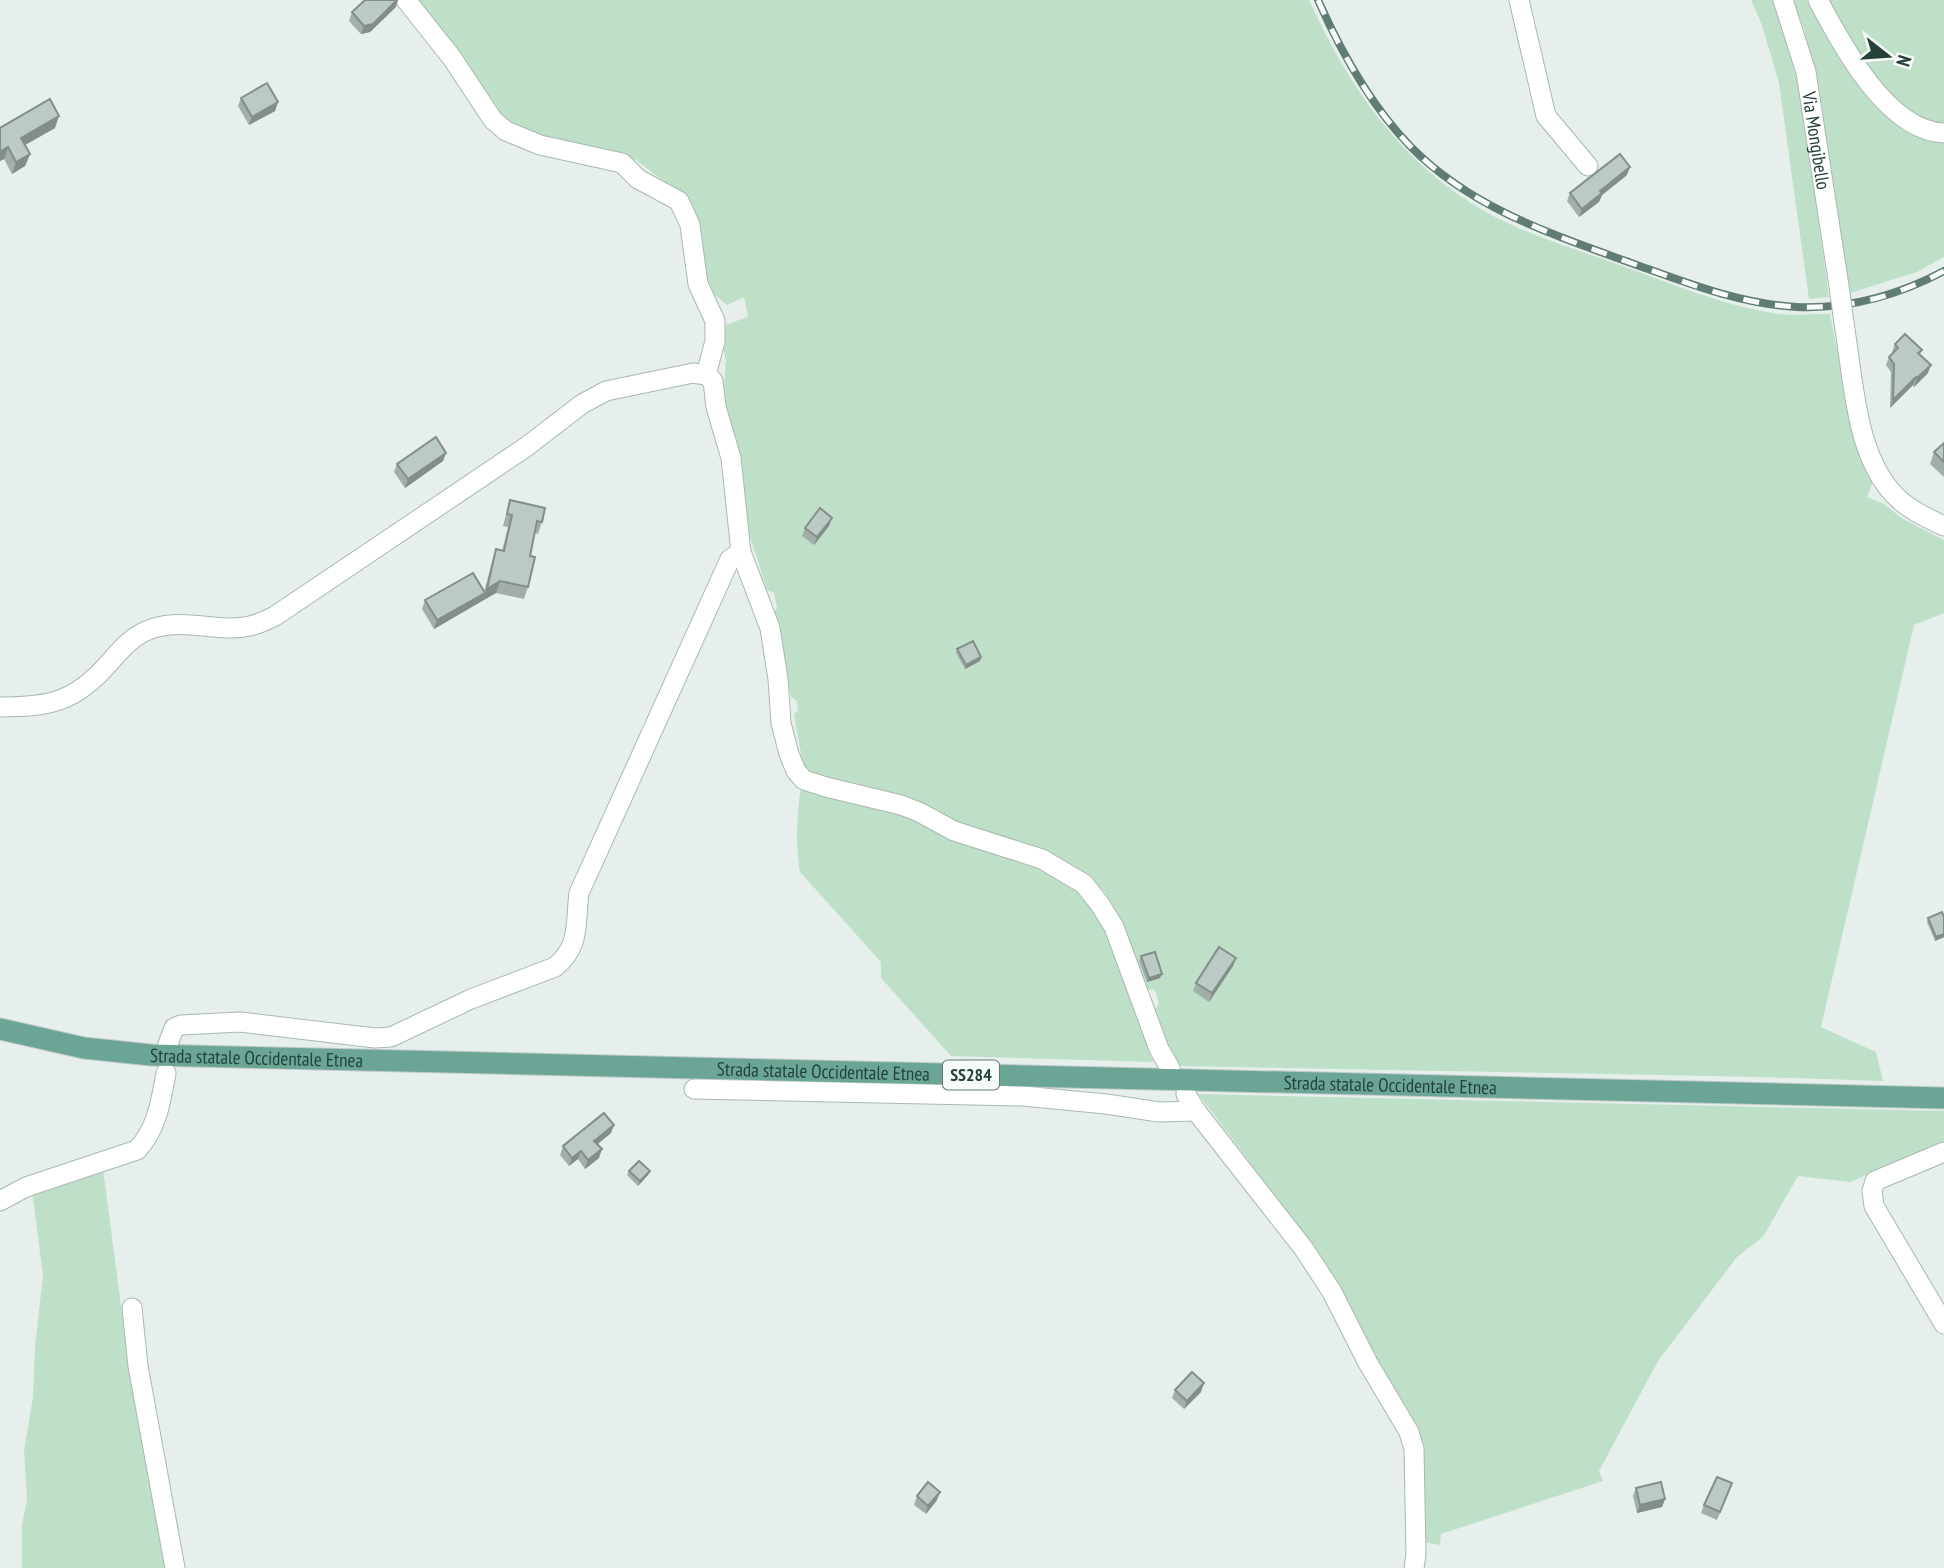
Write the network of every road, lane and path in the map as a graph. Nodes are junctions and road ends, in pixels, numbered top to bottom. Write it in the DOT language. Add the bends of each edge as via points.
graph roads {
  1 [pos="406,0"];
  2 [pos="1518,0"];
  3 [pos="1783,0"];
  4 [pos="1818,0"];
  5 [pos="1944,133"];
  6 [pos="1588,166"];
  7 [pos="706,375"];
  8 [pos="1944,526"];
  9 [pos="741,552"];
  10 [pos="0,707"];
  11 [pos="0,1029"];
  12 [pos="168,1044"];
  13 [pos="1171,1068"];
  14 [pos="166,1073"];
  15 [pos="694,1089"];
  16 [pos="1944,1098"];
  17 [pos="1944,1152"];
  18 [pos="0,1201"];
  19 [pos="132,1308"];
  20 [pos="1944,1324"];
  21 [pos="175,1568"];
  22 [pos="1414,1568"];
  1 -- 7 [label="street" via="493,120 506,131 540,145 622,163 646,184 680,201 691,225 698,284 715,321"];
  2 -- 6 [label="street" via="1546,116"];
  3 -- 8 [label="street, Via Mongibello, bridge" via="1806,72 1860,426 1890,490"];
  4 -- 5 [label="street" via="1865,76 1896,114 1925,130"];
  7 -- 9 [label="street" via="713,381 731,458"];
  7 -- 10 [label="street" via="693,373 606,391 582,404 526,447 275,616 248,627 181,624 152,628 127,643 87,686 68,698 48,705"];
  9 -- 12 [label="street" via="730,559 579,893 576,932 565,959 391,1037 240,1022 181,1025 174,1028"];
  9 -- 13 [label="street" via="770,628 781,723 796,771 804,780 825,788 901,806 954,831 1042,859 1084,884 1114,927 1159,1049"];
  11 -- 16 [label="main road, Strada statale Occidentale Etnea / SS284" via="84,1048 165,1055"];
  14 -- 18 [label="street" via="155,1122 137,1150 26,1187"];
  15 -- 22 [label="street" via="1023,1096 1159,1112 1191,1102 1304,1249 1409,1432 1414,1449"];
  17 -- 20 [label="street" via="1885,1175 1875,1181 1872,1191 1874,1206"];
  19 -- 21 [label="street" via="138,1366"];
}
